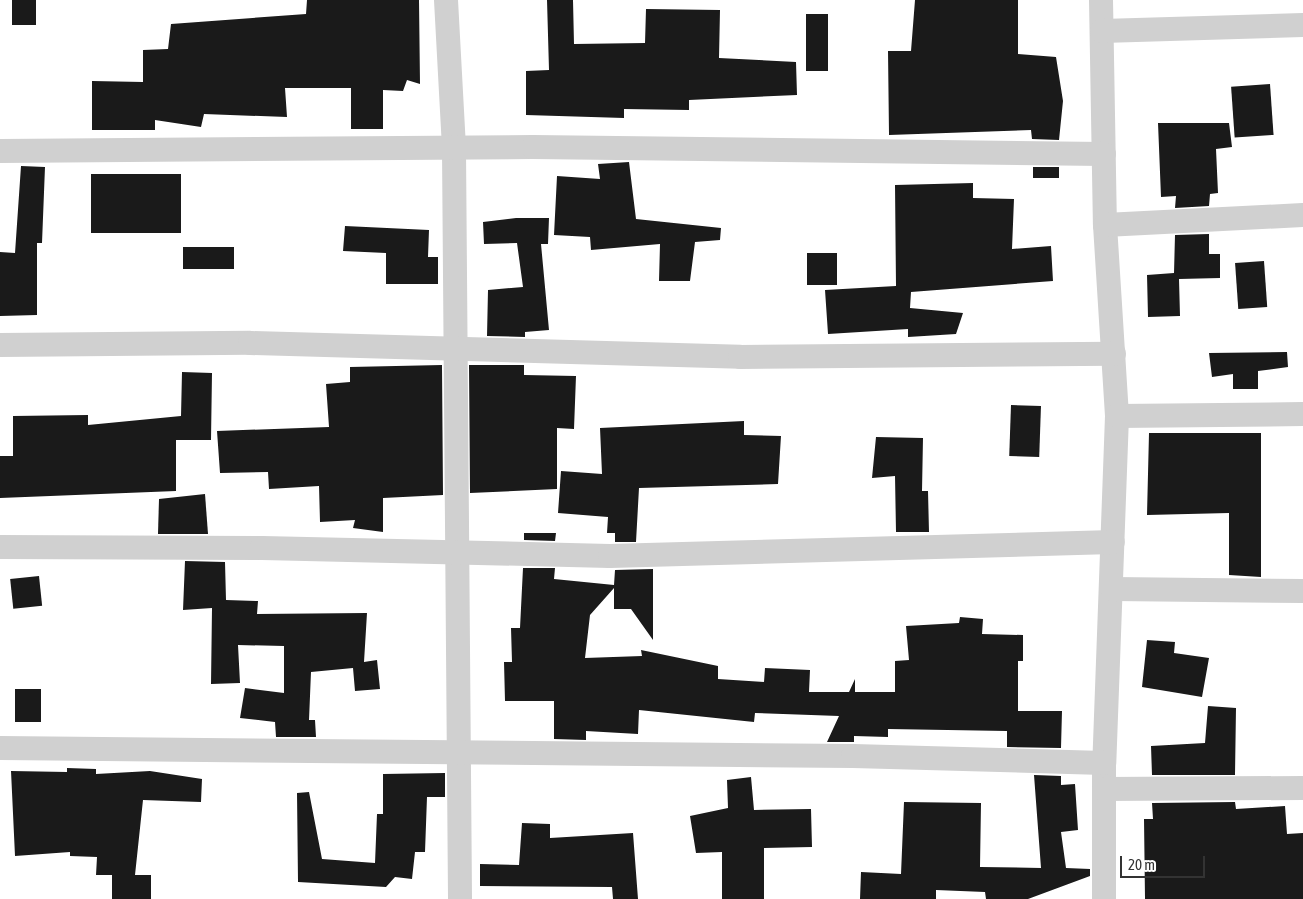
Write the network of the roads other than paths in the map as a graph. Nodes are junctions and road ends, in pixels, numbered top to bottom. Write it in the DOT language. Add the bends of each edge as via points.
graph roads {
  1 [pos="446,0"];
  2 [pos="1101,0"];
  3 [pos="1303,25"];
  4 [pos="1102,31"];
  5 [pos="454,150"];
  6 [pos="0,151"];
  7 [pos="1104,154"];
  8 [pos="1303,215"];
  9 [pos="1105,226"];
  10 [pos="0,345"];
  11 [pos="455,351"];
  12 [pos="1114,354"];
  13 [pos="1303,414"];
  14 [pos="1117,416"];
  15 [pos="1113,542"];
  16 [pos="0,547"];
  17 [pos="455,551"];
  18 [pos="1113,589"];
  19 [pos="1303,590"];
  20 [pos="0,748"];
  21 [pos="456,754"];
  22 [pos="1104,763"];
  23 [pos="1303,788"];
  24 [pos="1104,789"];
  25 [pos="460,899"];
  26 [pos="1104,899"];
  1 -- 5 [label="street"];
  2 -- 4 [label="street"];
  3 -- 4 [label="street"];
  4 -- 7 [label="street"];
  5 -- 6 [label="street"];
  5 -- 7 [label="street" via="533,147"];
  5 -- 11 [label="street"];
  7 -- 9 [label="street"];
  8 -- 9 [label="street"];
  9 -- 12 [label="street"];
  10 -- 11 [label="street" via="250,343"];
  11 -- 12 [label="street" via="740,357"];
  11 -- 17 [label="street"];
  12 -- 14 [label="street"];
  13 -- 14 [label="street"];
  14 -- 15 [label="street"];
  15 -- 17 [label="street" via="610,556"];
  15 -- 18 [label="street"];
  16 -- 17 [label="street"];
  17 -- 21 [label="street"];
  18 -- 19 [label="street"];
  18 -- 22 [label="street"];
  20 -- 21 [label="street"];
  21 -- 22 [label="street"];
  21 -- 25 [label="street"];
  22 -- 24 [label="street"];
  23 -- 24 [label="street"];
  24 -- 26 [label="street"];
}
